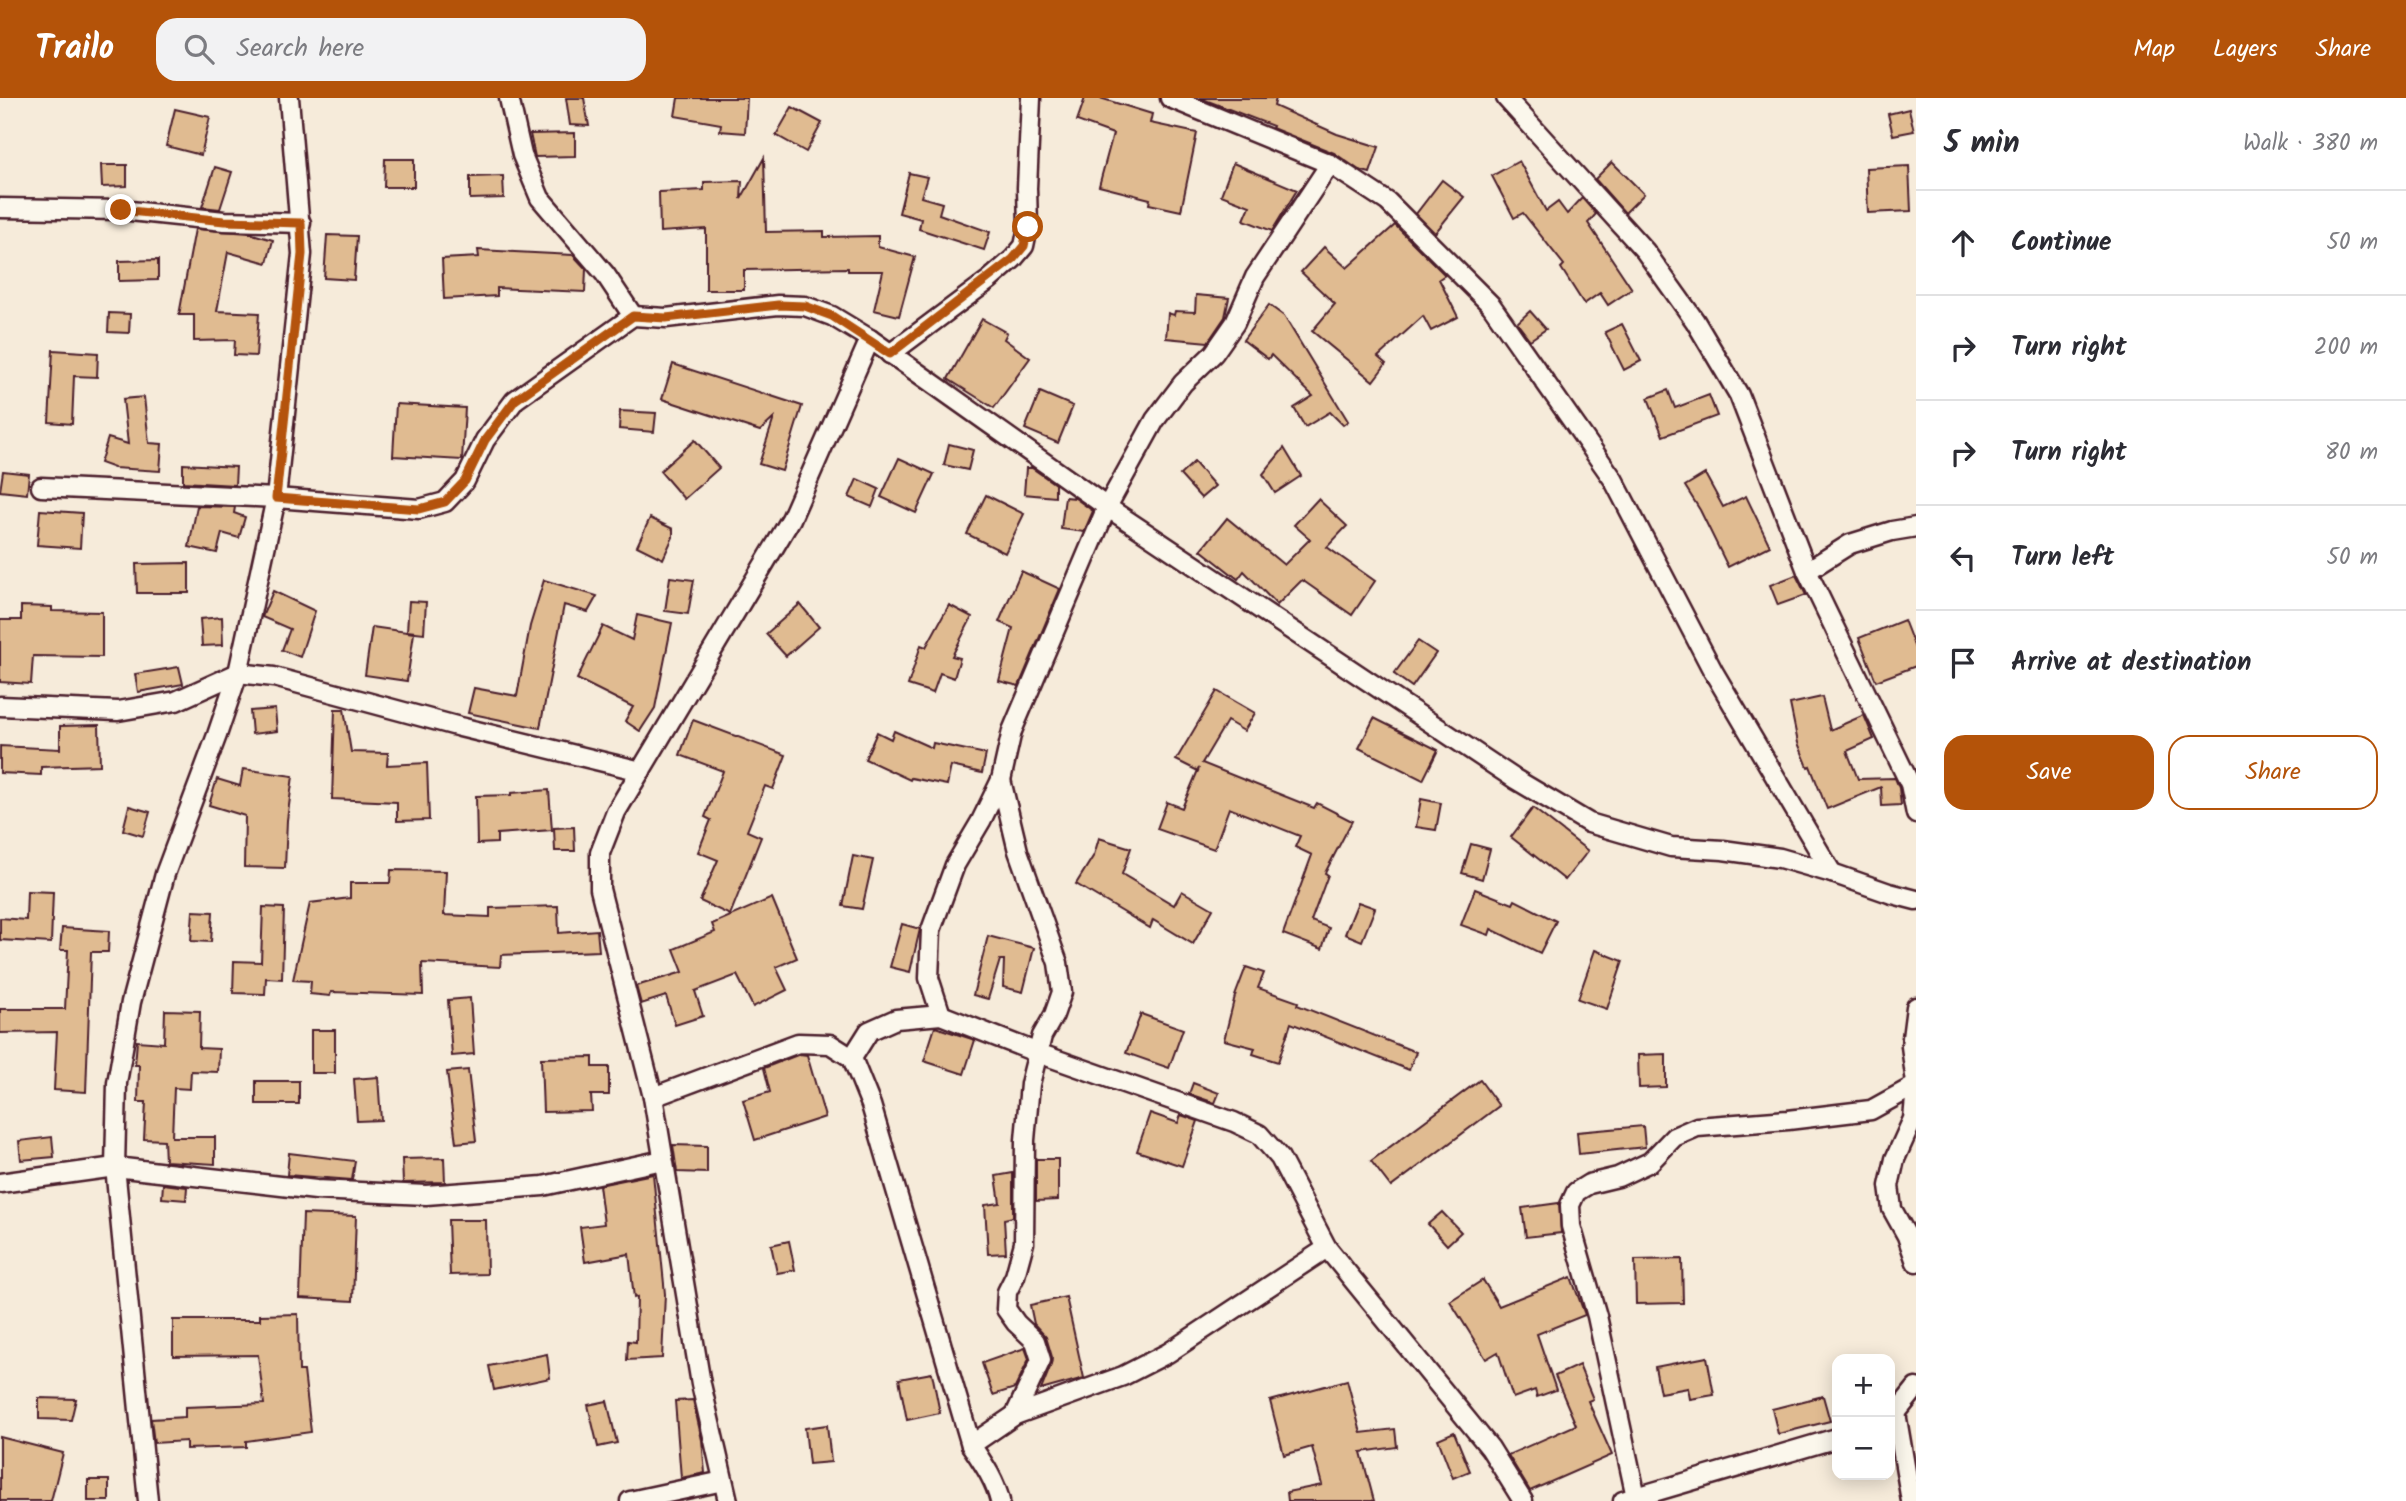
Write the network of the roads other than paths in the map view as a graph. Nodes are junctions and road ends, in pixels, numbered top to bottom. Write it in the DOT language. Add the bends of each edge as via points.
graph roads {
  1 [pos="289,98"];
  2 [pos="509,98"];
  3 [pos="1031,98"];
  4 [pos="1170,98"];
  5 [pos="1506,98"];
  6 [pos="1330,164"];
  7 [pos="0,208"];
  8 [pos="301,223"];
  9 [pos="633,316"];
  10 [pos="870,340"];
  11 [pos="890,354"];
  12 [pos="41,487"];
  13 [pos="276,498"];
  14 [pos="1107,507"];
  15 [pos="1916,527"];
  16 [pos="1807,571"];
  17 [pos="238,673"];
  18 [pos="0,706"];
  19 [pos="641,771"];
  20 [pos="1001,780"];
  21 [pos="1916,814"];
  22 [pos="1832,873"];
  23 [pos="1916,900"];
  24 [pos="1916,1007"];
  25 [pos="941,1016"];
  26 [pos="1038,1053"];
  27 [pos="852,1058"];
  28 [pos="1916,1085"];
  29 [pos="653,1097"];
  30 [pos="663,1160"];
  31 [pos="115,1167"];
  32 [pos="0,1183"];
  33 [pos="1327,1248"];
  34 [pos="1916,1262"];
  35 [pos="1916,1388"];
  36 [pos="1895,1413"];
  37 [pos="1015,1415"];
  38 [pos="1893,1417"];
  39 [pos="1832,1439"];
  40 [pos="971,1445"];
  41 [pos="723,1481"];
  42 [pos="1630,1499"];
  43 [pos="148,1501"];
  44 [pos="630,1501"];
  45 [pos="728,1501"];
  46 [pos="1000,1501"];
  47 [pos="1523,1501"];
  48 [pos="1911,1501"];
  1 -- 8 [label="street"];
  2 -- 9 [label="street" via="522,155 540,198 605,274"];
  3 -- 11 [label="street" via="1024,246 989,280"];
  4 -- 6 [label="street"];
  5 -- 16 [label="street" via="1645,251 1695,321 1739,395"];
  6 -- 14 [label="street" via="1255,277 1235,323 1154,420"];
  6 -- 22 [label="street" via="1388,202 1491,305 1546,382 1614,479 1713,671"];
  7 -- 8 [label="street" via="121,210 224,221"];
  8 -- 13 [label="street" via="302,254"];
  9 -- 10 [label="street" via="666,318 805,306 832,316"];
  9 -- 13 [label="street" via="515,400 485,440 465,481 445,502 419,509"];
  10 -- 11 [label="street"];
  10 -- 19 [label="street" via="791,519"];
  11 -- 14 [label="street"];
  12 -- 13 [label="street"];
  13 -- 17 [label="street"];
  14 -- 20 [label="street" via="1012,730"];
  14 -- 22 [label="street" via="1515,779 1589,823 1671,847 1780,858"];
  15 -- 16 [label="street" via="1850,544"];
  16 -- 21 [label="street" via="1910,784"];
  17 -- 18 [label="street" via="176,701 118,711"];
  17 -- 19 [label="street" via="274,677"];
  17 -- 31 [label="street" via="165,874 131,1002 117,1083"];
  19 -- 29 [label="street" via="616,813 600,853 600,889"];
  20 -- 25 [label="street" via="955,864 931,930 929,978"];
  20 -- 26 [label="street" via="1018,851 1058,963 1062,992"];
  22 -- 23 [label="street"];
  24 -- 28 [label="street" via="1911,1046"];
  25 -- 26 [label="street"];
  25 -- 27 [label="street" via="897,1019 869,1031"];
  26 -- 33 [label="street" via="1259,1134 1280,1158"];
  26 -- 37 [label="street" via="1025,1140 1024,1243 1006,1309 1035,1341 1041,1360"];
  27 -- 29 [label="street" via="830,1044 798,1043"];
  27 -- 40 [label="street" via="871,1105"];
  28 -- 34 [label="street" via="1913,1119 1889,1186 1892,1209"];
  28 -- 42 [label="street" via="1871,1110 1697,1127 1674,1137 1650,1162 1576,1192 1570,1205 1572,1226 1597,1315"];
  29 -- 30 [label="street"];
  30 -- 31 [label="street" via="543,1185 426,1195 316,1190"];
  30 -- 41 [label="street" via="701,1384"];
  31 -- 32 [label="street"];
  31 -- 43 [label="street"];
  33 -- 37 [label="street" via="1168,1353 1123,1377"];
  33 -- 47 [label="street" via="1490,1448"];
  35 -- 36 [label="street"];
  37 -- 40 [label="street"];
  38 -- 48 [label="street"];
  39 -- 42 [label="street"];
  40 -- 46 [label="street"];
  41 -- 44 [label="street"];
  41 -- 45 [label="street"];
}
